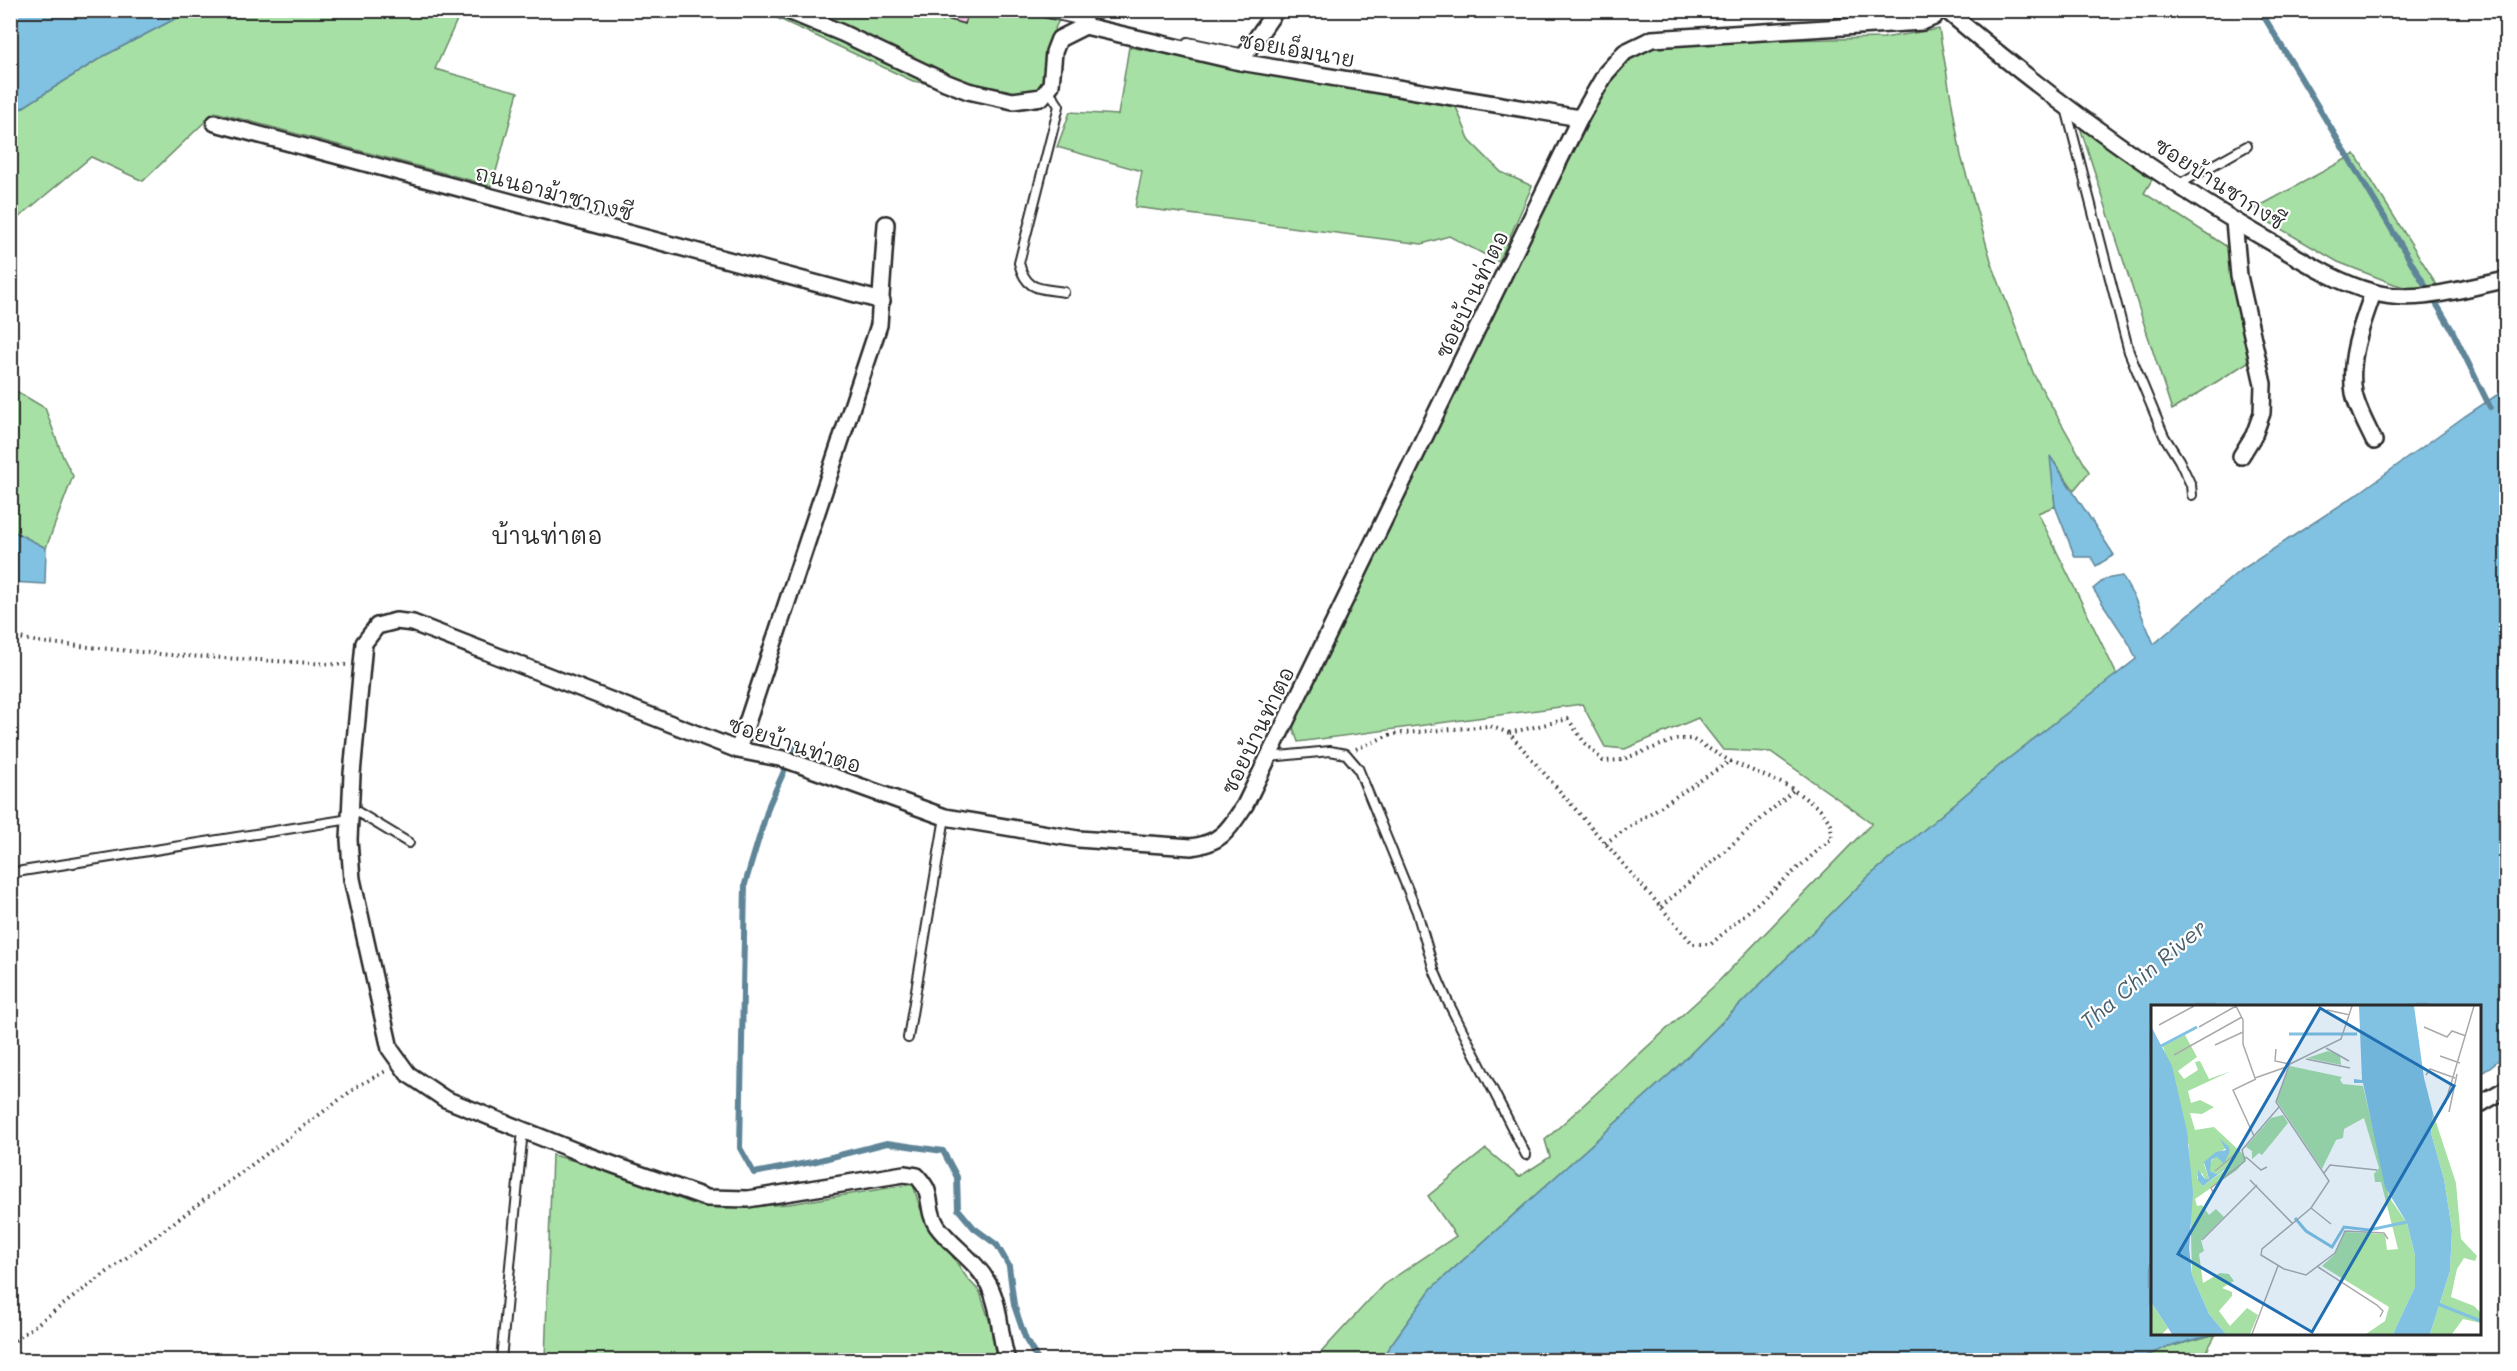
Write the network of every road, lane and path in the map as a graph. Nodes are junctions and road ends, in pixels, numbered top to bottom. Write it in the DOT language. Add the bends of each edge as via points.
graph roads {
  1 [pos="786,10"];
  2 [pos="1034,10"];
  3 [pos="1276,10"];
  4 [pos="1946,11"];
  5 [pos="1242,58"];
  6 [pos="1048,89"];
  7 [pos="2065,104"];
  8 [pos="1580,118"];
  9 [pos="215,123"];
  10 [pos="2247,146"];
  11 [pos="2180,184"];
  12 [pos="2234,221"];
  13 [pos="886,224"];
  14 [pos="2506,280"];
  15 [pos="1064,292"];
  16 [pos="2373,293"];
  17 [pos="882,301"];
  18 [pos="2374,441"];
  19 [pos="2241,456"];
  20 [pos="2192,495"];
  21 [pos="10,636"];
  22 [pos="361,666"];
  23 [pos="1509,733"];
  24 [pos="738,750"];
  25 [pos="1346,754"];
  26 [pos="1268,757"];
  27 [pos="1730,761"];
  28 [pos="1794,790"];
  29 [pos="350,813"];
  30 [pos="945,817"];
  31 [pos="409,843"];
  32 [pos="1605,843"];
  33 [pos="10,873"];
  34 [pos="1661,907"];
  35 [pos="908,1038"];
  36 [pos="400,1063"];
  37 [pos="2506,1089"];
  38 [pos="2481,1103"];
  39 [pos="523,1130"];
  40 [pos="1526,1155"];
  41 [pos="10,1344"];
  42 [pos="2217,1355"];
  43 [pos="501,1360"];
  44 [pos="1007,1360"];
  45 [pos="2211,1360"];
  1 -- 6 [label="street" via="968,91 1013,101 1042,97"];
  2 -- 5 [label="lane"];
  3 -- 5 [label="street"];
  4 -- 7 [label="street, ซอยบ้านซากงซี"];
  4 -- 8 [label="street, ซอยบ้านท่าตอ" via="1922,22 1652,39 1625,52 1606,73"];
  5 -- 6 [label="street, ซอยเอ็มนาย" via="1085,26 1059,39"];
  5 -- 8 [label="street, ซอยเอ็มนาย"];
  6 -- 15 [label="lane" via="1059,106 1019,263 1023,277 1032,286"];
  7 -- 11 [label="street, ซอยบ้านซากงซี"];
  7 -- 20 [label="lane" via="2129,352 2164,436 2191,485"];
  8 -- 26 [label="street, ซอยบ้านท่าตอ"];
  9 -- 17 [label="street, ถนนอาม้าซากงซี"];
  10 -- 11 [label="lane"];
  11 -- 12 [label="street, ซอยบ้านซากงซี"];
  12 -- 16 [label="street, ซอยบ้านซากงซี" via="2333,278"];
  12 -- 19 [label="street" via="2239,276 2263,384 2262,412"];
  13 -- 17 [label="street"];
  14 -- 16 [label="street, ซอยบ้านซากงซี" via="2430,295"];
  16 -- 18 [label="street" via="2357,340 2352,372 2355,395"];
  17 -- 24 [label="street" via="879,325"];
  21 -- 22 [label="path" via="170,654"];
  22 -- 24 [label="street, ซอยบ้านท่าตอ" via="364,643 377,626 396,621 413,623"];
  22 -- 29 [label="street, ซอยบ้านท่าตอ"];
  23 -- 25 [label="path" via="1490,726 1392,734"];
  23 -- 27 [label="path" via="1568,719 1603,761 1621,760 1677,739 1692,739"];
  23 -- 32 [label="path"];
  24 -- 30 [label="street, ซอยบ้านท่าตอ" via="784,759"];
  25 -- 26 [label="lane" via="1330,751"];
  25 -- 40 [label="lane" via="1358,768 1413,901 1447,1000"];
  26 -- 30 [label="street, ซอยบ้านท่าตอ" via="1245,805 1226,833 1208,845 1078,839"];
  27 -- 28 [label="path"];
  27 -- 32 [label="path"];
  28 -- 34 [label="path"];
  28 -- 34 [label="path" via="1820,809 1831,824 1832,838 1774,890 1711,944 1694,944"];
  29 -- 31 [label="lane"];
  29 -- 33 [label="lane"];
  29 -- 36 [label="street, ซอยบ้านท่าตอ" via="352,879 390,1049"];
  30 -- 35 [label="lane"];
  32 -- 34 [label="path"];
  36 -- 39 [label="street, ซอยบ้านท่าตอ" via="408,1074 445,1099"];
  36 -- 41 [label="path" via="358,1086"];
  37 -- 38 [label="street"];
  39 -- 43 [label="lane"];
  39 -- 44 [label="street, ซอยบ้านท่าตอ" via="708,1198 748,1199 904,1174 917,1176 927,1190 929,1212 937,1226 989,1284"];
  42 -- 45 [label="path"];
}
